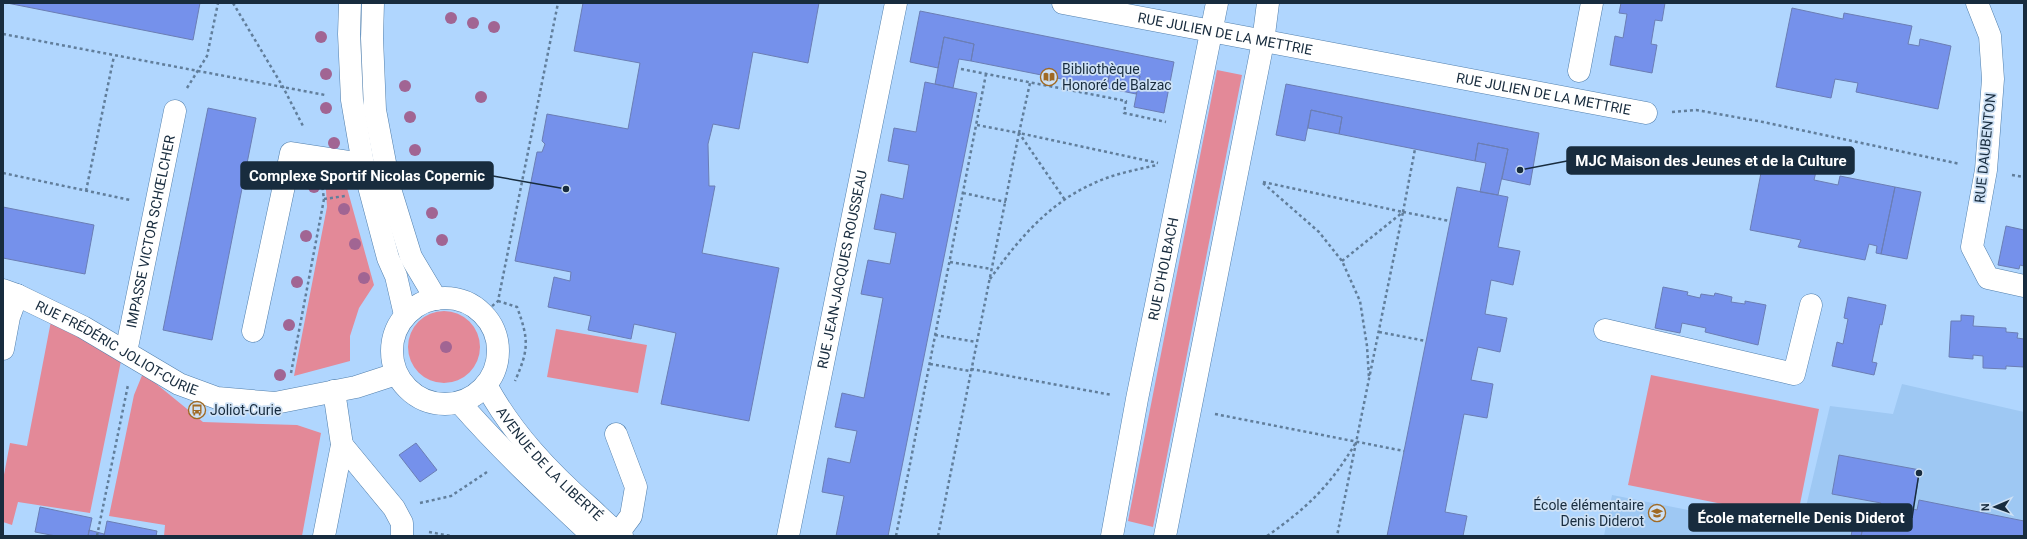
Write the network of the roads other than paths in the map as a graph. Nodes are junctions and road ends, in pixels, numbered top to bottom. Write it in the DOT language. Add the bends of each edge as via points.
graph roads {
  1 [pos="350,3"];
  2 [pos="373,3"];
  3 [pos="896,3"];
  4 [pos="1063,3"];
  5 [pos="1218,3"];
  6 [pos="1268,3"];
  7 [pos="1592,3"];
  8 [pos="1977,3"];
  9 [pos="1211,32"];
  10 [pos="1263,42"];
  11 [pos="1579,71"];
  12 [pos="175,112"];
  13 [pos="1646,113"];
  14 [pos="363,164"];
  15 [pos="2024,286"];
  16 [pos="10,292"];
  17 [pos="436,299"];
  18 [pos="1811,305"];
  19 [pos="405,315"];
  20 [pos="1605,330"];
  21 [pos="253,331"];
  22 [pos="3,349"];
  23 [pos="134,357"];
  24 [pos="396,374"];
  25 [pos="486,385"];
  26 [pos="334,391"];
  27 [pos="460,403"];
  28 [pos="616,434"];
  29 [pos="342,445"];
  30 [pos="619,535"];
  31 [pos="324,536"];
  32 [pos="402,536"];
  33 [pos="593,536"];
  34 [pos="788,536"];
  35 [pos="1112,536"];
  36 [pos="1165,536"];
  1 -- 14 [label="street" via="352,100"];
  2 -- 17 [label="street" via="375,110 390,189 411,257"];
  3 -- 34 [label="street, RUE JEAN-JACQUES ROUSSEAU"];
  4 -- 9 [label="street, RUE JULIEN DE LA METTRIE"];
  5 -- 9 [label="street, RUE D'HOLBACH"];
  6 -- 10 [label="street"];
  7 -- 11 [label="street"];
  8 -- 15 [label="street, RUE DAUBENTON" via="1990,36 1993,79 1986,170 1972,247 1988,278"];
  9 -- 10 [label="street, RUE JULIEN DE LA METTRIE"];
  9 -- 35 [label="street, RUE D'HOLBACH"];
  10 -- 13 [label="street, RUE JULIEN DE LA METTRIE"];
  10 -- 36 [label="street"];
  12 -- 23 [label="street, IMPASSE VICTOR SCHŒLCHER" via="157,206"];
  14 -- 19 [label="street"];
  14 -- 21 [label="street" via="291,153"];
  16 -- 22 [label="street" via="10,317"];
  16 -- 23 [label="street, RUE FRÉDÉRIC JOLIOT-CURIE" via="82,327"];
  17 -- 19 [label="street" via="419,304"];
  17 -- 25 [label="street" via="453,298 491,308 498,357"];
  18 -- 20 [label="street" via="1794,374"];
  19 -- 24 [label="street" via="396,328 392,343 392,359"];
  23 -- 26 [label="street, RUE FRÉDÉRIC JOLIOT-CURIE" via="179,384 217,398 275,403"];
  24 -- 26 [label="street, RUE FRÉDÉRIC JOLIOT-CURIE"];
  24 -- 27 [label="street" via="416,397 430,403"];
  25 -- 27 [label="street" via="474,396"];
  25 -- 30 [label="street, AVENUE DE LA LIBERTÉ" via="500,411 526,443 554,474"];
  26 -- 29 [label="street"];
  27 -- 33 [label="street, AVENUE DE LA LIBERTÉ" via="509,457 530,474"];
  28 -- 30 [label="street" via="636,487 631,516"];
  29 -- 31 [label="street"];
  29 -- 32 [label="street" via="394,508 402,523"];
}
